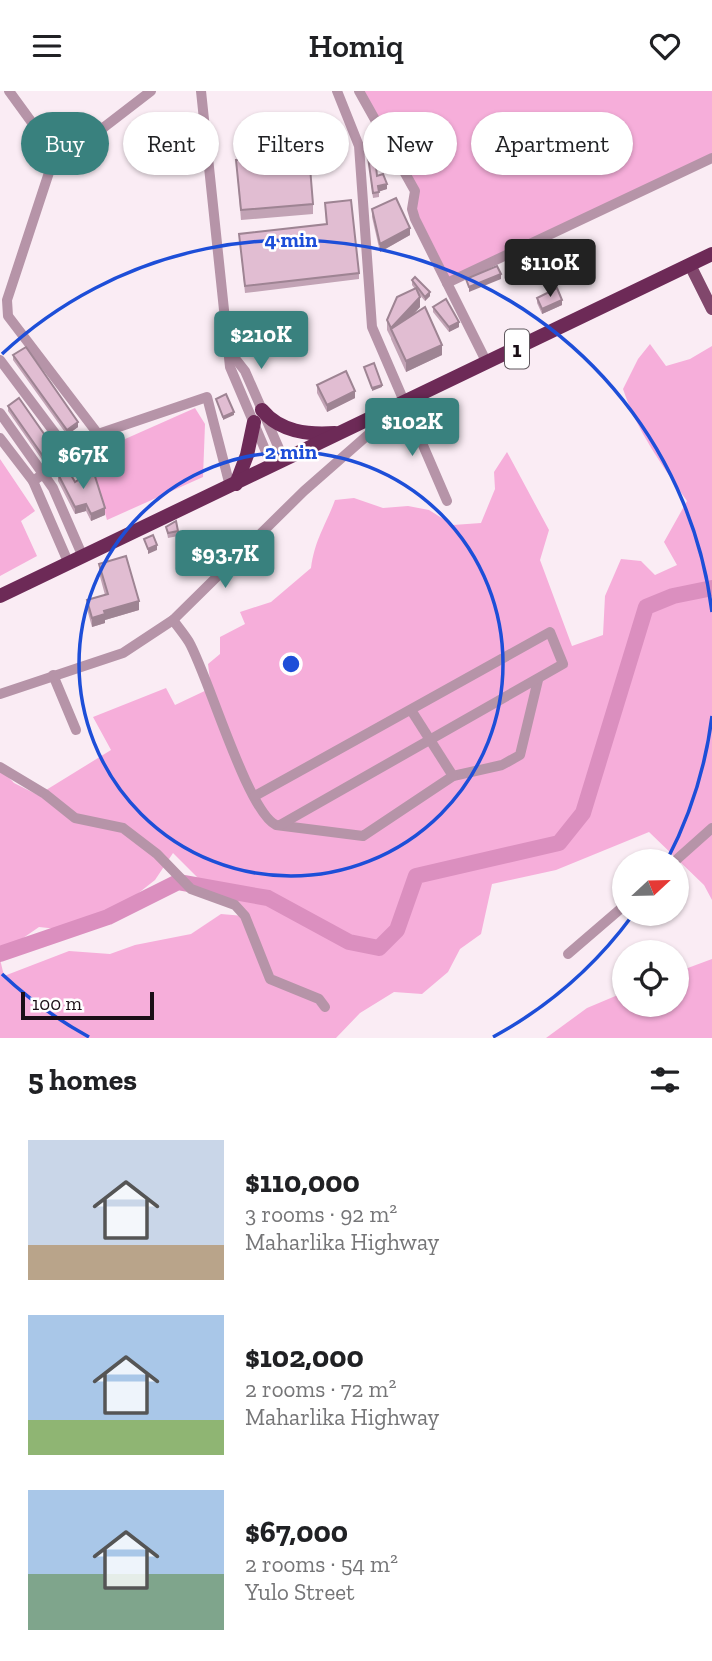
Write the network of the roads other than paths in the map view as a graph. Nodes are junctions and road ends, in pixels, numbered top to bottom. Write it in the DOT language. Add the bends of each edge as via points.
graph roads {
  1 [pos="9,91"];
  2 [pos="151,91"];
  3 [pos="201,91"];
  4 [pos="337,91"];
  5 [pos="359,91"];
  6 [pos="24,112"];
  7 [pos="109,123"];
  8 [pos="712,158"];
  9 [pos="51,175"];
  10 [pos="711,259"];
  11 [pos="690,265"];
  12 [pos="447,283"];
  13 [pos="712,309"];
  14 [pos="0,361"];
  15 [pos="487,363"];
  16 [pos="405,402"];
  17 [pos="0,414"];
  18 [pos="258,416"];
  19 [pos="344,432"];
  20 [pos="0,438"];
  21 [pos="279,463"];
  22 [pos="44,475"];
  23 [pos="33,481"];
  24 [pos="233,485"];
  25 [pos="447,501"];
  26 [pos="83,557"];
  27 [pos="69,563"];
  28 [pos="0,596"];
  29 [pos="173,620"];
  30 [pos="53,675"];
  31 [pos="538,680"];
  32 [pos="0,694"];
  33 [pos="411,710"];
  34 [pos="76,730"];
  35 [pos="429,740"];
  36 [pos="0,767"];
  37 [pos="453,776"];
  38 [pos="255,796"];
  39 [pos="280,825"];
  40 [pos="712,828"];
  41 [pos="688,849"];
  42 [pos="612,916"];
  43 [pos="568,954"];
  44 [pos="325,1007"];
  1 -- 6 [label="street"];
  2 -- 7 [label="street"];
  3 -- 18 [label="street" via="230,352 245,372"];
  4 -- 16 [label="street" via="359,146 372,327"];
  5 -- 12 [label="street" via="415,191 415,219"];
  8 -- 12 [label="street"];
  9 -- 24 [label="street" via="7,300 8,316 98,434 207,397"];
  10 -- 11 [label="highway, 1"];
  11 -- 13 [label="main road"];
  11 -- 15 [label="highway, 1"];
  12 -- 15 [label="street"];
  14 -- 22 [label="street" via="66,448 67,458"];
  15 -- 16 [label="highway, 1"];
  16 -- 19 [label="highway, 1"];
  16 -- 25 [label="street"];
  16 -- 29 [label="street" via="323,473"];
  17 -- 22 [label="street"];
  18 -- 19 [label="highway" via="310,435"];
  18 -- 21 [label="street"];
  18 -- 24 [label="highway"];
  19 -- 21 [label="highway, 1"];
  20 -- 23 [label="street"];
  21 -- 24 [label="highway, 1"];
  22 -- 23 [label="street"];
  22 -- 26 [label="street"];
  23 -- 27 [label="street"];
  24 -- 26 [label="highway, 1"];
  26 -- 27 [label="highway, 1"];
  27 -- 28 [label="highway, 1"];
  29 -- 30 [label="street" via="123,653"];
  29 -- 38 [label="street" via="190,644"];
  30 -- 32 [label="street"];
  30 -- 34 [label="street"];
  31 -- 33 [label="street" via="563,664 550,632"];
  31 -- 35 [label="street"];
  31 -- 37 [label="street" via="520,755 502,765"];
  33 -- 35 [label="street"];
  33 -- 38 [label="street"];
  35 -- 37 [label="street"];
  35 -- 39 [label="street"];
  36 -- 44 [label="street" via="46,794 75,818 123,828 191,889 235,905 245,916 271,979 320,999"];
  37 -- 39 [label="street" via="363,836"];
  38 -- 39 [label="street" via="269,822"];
  40 -- 41 [label="street"];
  42 -- 43 [label="street"];
}
